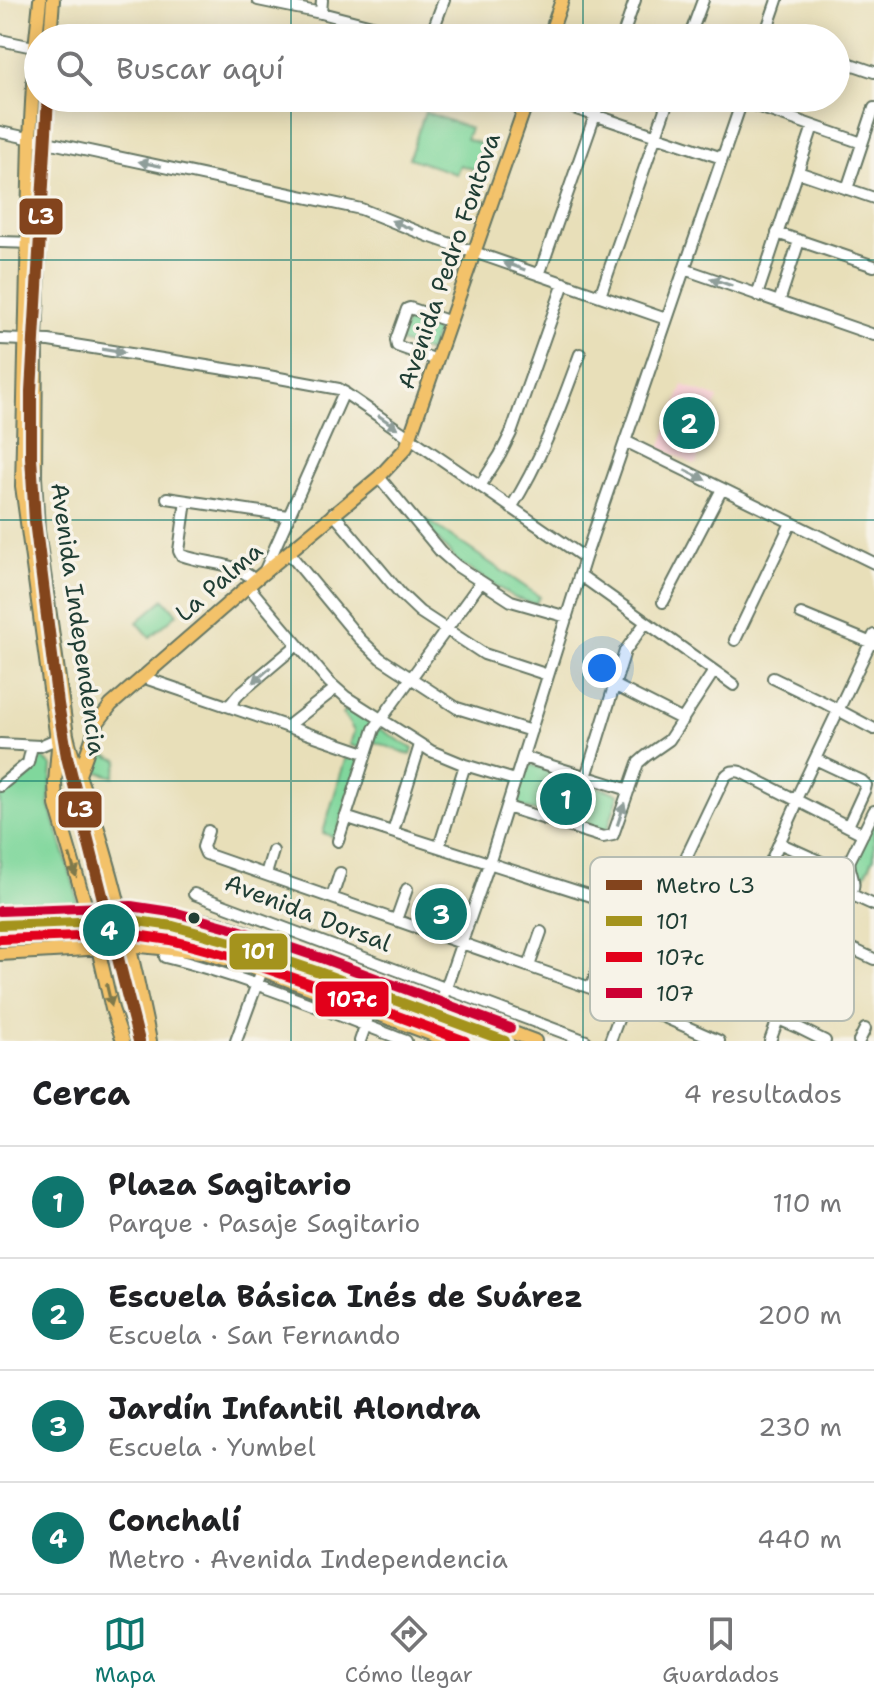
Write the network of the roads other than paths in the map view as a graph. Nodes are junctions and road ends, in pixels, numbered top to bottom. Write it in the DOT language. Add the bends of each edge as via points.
graph roads {
  1 [pos="40,0"];
  2 [pos="53,0"];
  3 [pos="258,0"];
  4 [pos="322,0"];
  5 [pos="444,0"];
  6 [pos="562,0"];
  7 [pos="635,0"];
  8 [pos="703,0"];
  9 [pos="775,0"];
  10 [pos="321,13"];
  11 [pos="38,24"];
  12 [pos="51,24"];
  13 [pos="364,24"];
  14 [pos="435,24"];
  15 [pos="554,24"];
  16 [pos="627,24"];
  17 [pos="694,24"];
  18 [pos="770,24"];
  19 [pos="0,40"];
  20 [pos="24,45"];
  21 [pos="850,64"];
  22 [pos="874,72"];
  23 [pos="874,108"];
  24 [pos="32,112"];
  25 [pos="45,112"];
  26 [pos="523,112"];
  27 [pos="586,112"];
  28 [pos="596,112"];
  29 [pos="664,112"];
  30 [pos="738,112"];
  31 [pos="775,112"];
  32 [pos="595,115"];
  33 [pos="813,126"];
  34 [pos="0,132"];
  35 [pos="655,136"];
  36 [pos="30,139"];
  37 [pos="44,142"];
  38 [pos="862,143"];
  39 [pos="722,158"];
  40 [pos="798,172"];
  41 [pos="847,189"];
  42 [pos="874,198"];
  43 [pos="777,233"];
  44 [pos="799,241"];
  45 [pos="0,242"];
  46 [pos="33,243"];
  47 [pos="475,252"];
  48 [pos="874,266"];
  49 [pos="684,269"];
  50 [pos="539,275"];
  51 [pos="564,283"];
  52 [pos="757,295"];
  53 [pos="600,296"];
  54 [pos="779,302"];
  55 [pos="666,319"];
  56 [pos="451,322"];
  57 [pos="874,335"];
  58 [pos="0,339"];
  59 [pos="30,339"];
  60 [pos="580,354"];
  61 [pos="437,360"];
  62 [pos="344,392"];
  63 [pos="410,438"];
  64 [pos="625,441"];
  65 [pos="379,477"];
  66 [pos="480,486"];
  67 [pos="722,489"];
  68 [pos="167,498"];
  69 [pos="186,501"];
  70 [pos="511,508"];
  71 [pos="333,513"];
  72 [pos="288,516"];
  73 [pos="791,523"];
  74 [pos="288,552"];
  75 [pos="585,558"];
  76 [pos="874,563"];
  77 [pos="580,575"];
  78 [pos="256,579"];
  79 [pos="481,582"];
  80 [pos="663,602"];
  81 [pos="801,614"];
  82 [pos="567,617"];
  83 [pos="646,622"];
  84 [pos="447,630"];
  85 [pos="735,640"];
  86 [pos="873,641"];
  87 [pos="297,645"];
  88 [pos="714,671"];
  89 [pos="548,675"];
  90 [pos="142,677"];
  91 [pos="773,678"];
  92 [pos="411,679"];
  93 [pos="614,685"];
  94 [pos="734,685"];
  95 [pos="335,689"];
  96 [pos="229,706"];
  97 [pos="838,711"];
  98 [pos="380,720"];
  99 [pos="683,720"];
  100 [pos="288,726"];
  101 [pos="874,729"];
  102 [pos="531,731"];
  103 [pos="62,737"];
  104 [pos="0,744"];
  105 [pos="420,745"];
  106 [pos="34,747"];
  107 [pos="365,753"];
  108 [pos="523,757"];
  109 [pos="815,759"];
  110 [pos="56,765"];
  111 [pos="465,765"];
  112 [pos="79,776"];
  113 [pos="586,777"];
  114 [pos="515,780"];
  115 [pos="0,786"];
  116 [pos="629,790"];
  117 [pos="796,799"];
  118 [pos="507,807"];
  119 [pos="874,811"];
  120 [pos="345,817"];
  121 [pos="848,826"];
  122 [pos="208,831"];
  123 [pos="393,832"];
  124 [pos="863,834"];
  125 [pos="338,841"];
  126 [pos="779,843"];
  127 [pos="439,847"];
  128 [pos="273,851"];
  129 [pos="686,857"];
  130 [pos="773,857"];
  131 [pos="810,857"];
  132 [pos="852,857"];
  133 [pos="489,864"];
  134 [pos="340,873"];
  135 [pos="266,874"];
  136 [pos="407,889"];
  137 [pos="194,894"];
  138 [pos="590,896"];
  139 [pos="854,896"];
  140 [pos="332,897"];
  141 [pos="874,905"];
  142 [pos="120,910"];
  143 [pos="87,912"];
  144 [pos="0,914"];
  145 [pos="396,920"];
  146 [pos="541,932"];
  147 [pos="462,943"];
  148 [pos="129,946"];
  149 [pos="98,948"];
  150 [pos="854,950"];
  151 [pos="0,954"];
  152 [pos="165,957"];
  153 [pos="874,959"];
  154 [pos="529,966"];
  155 [pos="262,970"];
  156 [pos="256,985"];
  157 [pos="446,988"];
  158 [pos="590,988"];
  159 [pos="440,1006"];
  160 [pos="370,1012"];
  161 [pos="617,1021"];
  162 [pos="673,1021"];
  163 [pos="783,1021"];
  164 [pos="788,1023"];
  165 [pos="365,1026"];
  166 [pos="865,1029"];
  167 [pos="430,1034"];
  168 [pos="123,1041"];
  169 [pos="150,1041"];
  170 [pos="236,1041"];
  171 [pos="360,1041"];
  172 [pos="406,1041"];
  173 [pos="449,1041"];
  174 [pos="535,1041"];
  175 [pos="586,1041"];
  176 [pos="610,1041"];
  177 [pos="719,1041"];
  178 [pos="770,1041"];
  179 [pos="825,1041"];
  180 [pos="859,1041"];
  1 -- 11 [label="main road, Avenida Independencia"];
  2 -- 12 [label="main road"];
  3 -- 10 [label="street"];
  4 -- 10 [label="street"];
  5 -- 14 [label="street"];
  6 -- 15 [label="main road"];
  7 -- 16 [label="street"];
  8 -- 17 [label="street"];
  9 -- 18 [label="street"];
  10 -- 13 [label="street"];
  19 -- 20 [label="street"];
  21 -- 22 [label="street"];
  23 -- 38 [label="street"];
  24 -- 36 [label="main road, Avenida Independencia"];
  25 -- 37 [label="main road, Avenida Independencia"];
  26 -- 47 [label="main road, Avenida Pedro Fontova"];
  27 -- 32 [label="street"];
  28 -- 32 [label="street"];
  29 -- 35 [label="street"];
  30 -- 39 [label="street"];
  31 -- 33 [label="street"];
  32 -- 35 [label="street"];
  32 -- 50 [label="street"];
  33 -- 38 [label="street"];
  33 -- 40 [label="street"];
  34 -- 36 [label="street"];
  35 -- 39 [label="street"];
  35 -- 53 [label="street"];
  36 -- 37 [label="street"];
  36 -- 46 [label="main road, Avenida Independencia"];
  37 -- 46 [label="main road, Avenida Independencia"];
  47 -- 37 [label="street, one-way" via="361,209"];
  38 -- 41 [label="street"];
  39 -- 49 [label="street"];
  40 -- 41 [label="street"];
  40 -- 43 [label="street"];
  41 -- 42 [label="street"];
  43 -- 44 [label="street"];
  43 -- 52 [label="street"];
  44 -- 48 [label="street"];
  44 -- 54 [label="street"];
  45 -- 46 [label="street"];
  46 -- 59 [label="main road, Avenida Independencia"];
  50 -- 47 [label="street, one-way"];
  47 -- 56 [label="main road, Avenida Pedro Fontova"];
  52 -- 49 [label="street, one-way"];
  49 -- 55 [label="street"];
  50 -- 51 [label="street"];
  51 -- 53 [label="street"];
  51 -- 66 [label="street" via="511,433"];
  52 -- 54 [label="street"];
  53 -- 55 [label="street"];
  54 -- 57 [label="street"];
  55 -- 64 [label="street"];
  56 -- 61 [label="main road, Avenida Pedro Fontova"];
  56 -- 61 [label="street" via="407,309 397,346"];
  58 -- 59 [label="street"];
  59 -- 62 [label="street, one-way"];
  59 -- 103 [label="main road, Avenida Independencia" via="36,497"];
  60 -- 70 [label="street" via="549,437"];
  61 -- 63 [label="main road, Avenida Pedro Fontova"];
  62 -- 63 [label="street, one-way"];
  62 -- 72 [label="street"];
  63 -- 65 [label="main road, La Palma"];
  63 -- 66 [label="street"];
  64 -- 67 [label="street, one-way"];
  64 -- 75 [label="street"];
  65 -- 71 [label="main road, La Palma"];
  65 -- 79 [label="street" via="441,552"];
  66 -- 70 [label="street"];
  67 -- 73 [label="street"];
  67 -- 80 [label="street"];
  68 -- 69 [label="street"];
  69 -- 72 [label="street"];
  69 -- 78 [label="street" via="181,555 233,566"];
  70 -- 75 [label="street"];
  71 -- 74 [label="main road, La Palma"];
  71 -- 84 [label="street" via="406,600"];
  72 -- 78 [label="street"];
  73 -- 76 [label="street"];
  73 -- 85 [label="street"];
  74 -- 78 [label="main road, La Palma"];
  74 -- 92 [label="street" via="366,646"];
  75 -- 77 [label="street"];
  77 -- 82 [label="street"];
  77 -- 83 [label="street"];
  78 -- 87 [label="street"];
  78 -- 90 [label="main road, La Palma"];
  79 -- 82 [label="street" via="511,601"];
  79 -- 84 [label="street"];
  81 -- 86 [label="street"];
  82 -- 89 [label="street"];
  83 -- 88 [label="street"];
  83 -- 93 [label="street" via="627,647"];
  84 -- 89 [label="street" via="490,657"];
  84 -- 92 [label="street"];
  86 -- 97 [label="street"];
  87 -- 95 [label="street"];
  87 -- 96 [label="street, one-way"];
  88 -- 94 [label="street"];
  88 -- 99 [label="street"];
  89 -- 102 [label="street"];
  90 -- 96 [label="street"];
  90 -- 112 [label="main road, La Palma" via="102,716"];
  91 -- 97 [label="street"];
  92 -- 98 [label="street"];
  92 -- 102 [label="street" via="457,708"];
  93 -- 99 [label="street"];
  93 -- 113 [label="street"];
  95 -- 98 [label="street"];
  95 -- 100 [label="street"];
  96 -- 100 [label="street"];
  97 -- 101 [label="street"];
  97 -- 109 [label="street"];
  98 -- 105 [label="street"];
  98 -- 107 [label="street"];
  99 -- 116 [label="street" via="666,744 642,759"];
  100 -- 107 [label="street"];
  102 -- 108 [label="street"];
  103 -- 106 [label="street"];
  103 -- 110 [label="main road, Avenida Independencia"];
  103 -- 112 [label="main road, Avenida Independencia"];
  104 -- 106 [label="street"];
  105 -- 111 [label="street"];
  105 -- 123 [label="street"];
  106 -- 110 [label="street"];
  106 -- 115 [label="street" via="28,763"];
  107 -- 120 [label="street"];
  108 -- 113 [label="street"];
  108 -- 114 [label="street"];
  109 -- 117 [label="street"];
  109 -- 121 [label="street" via="866,785"];
  110 -- 143 [label="main road, Avenida Independencia, one-way" via="56,805"];
  111 -- 114 [label="street"];
  111 -- 127 [label="street"];
  112 -- 142 [label="main road, Avenida Independencia"];
  113 -- 116 [label="street"];
  114 -- 118 [label="street"];
  118 -- 116 [label="street, one-way" via="608,838 615,833"];
  117 -- 121 [label="street"];
  117 -- 126 [label="street"];
  117 -- 129 [label="street" via="732,771"];
  118 -- 133 [label="street"];
  119 -- 124 [label="street"];
  120 -- 123 [label="street"];
  120 -- 125 [label="street"];
  121 -- 124 [label="street"];
  122 -- 135 [label="street" via="205,853"];
  123 -- 127 [label="street"];
  124 -- 132 [label="street"];
  126 -- 130 [label="street"];
  126 -- 131 [label="street"];
  127 -- 133 [label="street"];
  128 -- 135 [label="street"];
  133 -- 138 [label="street"];
  133 -- 147 [label="street"];
  134 -- 140 [label="street"];
  135 -- 140 [label="street"];
  136 -- 145 [label="street"];
  137 -- 157 [label="street, Avenida Dorsal"];
  139 -- 141 [label="street"];
  140 -- 145 [label="street"];
  142 -- 143 [label="main road, Avenida Dorsal"];
  142 -- 148 [label="main road, Avenida Independencia"];
  142 -- 159 [label="main road, Avenida Dorsal" via="228,926"];
  143 -- 144 [label="main road, Avenida Dorsal"];
  143 -- 149 [label="main road, Avenida Independencia"];
  145 -- 147 [label="street"];
  146 -- 154 [label="street"];
  147 -- 154 [label="street"];
  147 -- 157 [label="street"];
  148 -- 149 [label="main road"];
  148 -- 155 [label="main road" via="201,952"];
  148 -- 169 [label="main road, Avenida Independencia"];
  149 -- 151 [label="main road"];
  149 -- 168 [label="main road, Avenida Independencia, one-way"];
  150 -- 153 [label="street"];
  152 -- 156 [label="street"];
  154 -- 158 [label="street"];
  155 -- 156 [label="street"];
  155 -- 160 [label="main road"];
  156 -- 165 [label="street"];
  156 -- 170 [label="street"];
  157 -- 159 [label="street"];
  157 -- 175 [label="street, Avenida Dorsal"];
  159 -- 167 [label="street"];
  159 -- 174 [label="main road, Avenida Dorsal"];
  160 -- 165 [label="street"];
  160 -- 167 [label="main road"];
  161 -- 176 [label="street"];
  162 -- 177 [label="street"];
  163 -- 164 [label="street"];
  164 -- 178 [label="street"];
  164 -- 179 [label="street"];
  165 -- 171 [label="street"];
  165 -- 172 [label="street"];
  166 -- 180 [label="street"];
  167 -- 173 [label="main road"];
}
